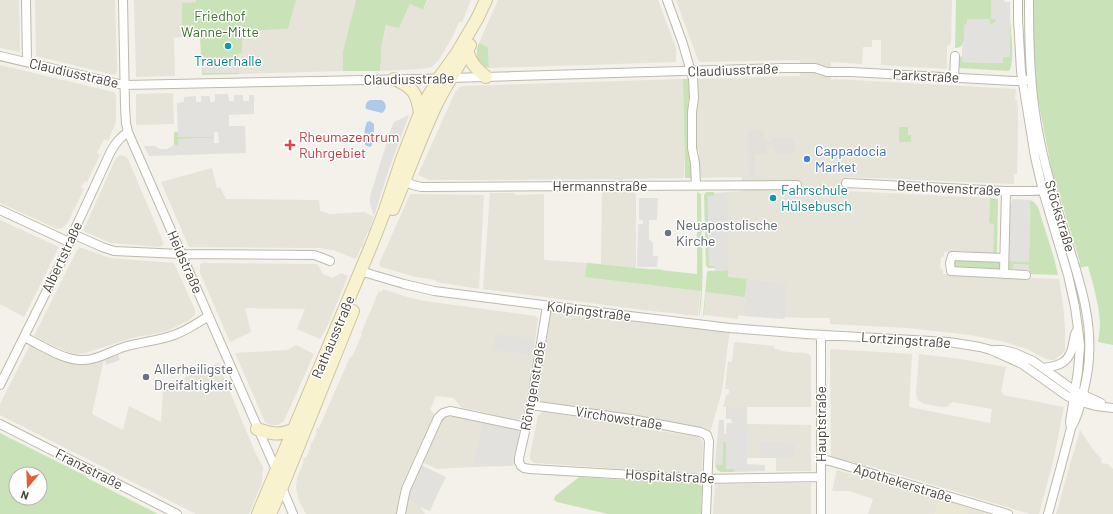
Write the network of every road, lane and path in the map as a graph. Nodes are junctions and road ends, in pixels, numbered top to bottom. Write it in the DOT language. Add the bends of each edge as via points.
graph roads {
  1 [pos="26,0"];
  2 [pos="123,0"];
  3 [pos="486,0"];
  4 [pos="491,0"];
  5 [pos="667,0"];
  6 [pos="1018,0"];
  7 [pos="1029,0"];
  8 [pos="467,50"];
  9 [pos="0,56"];
  10 [pos="955,56"];
  11 [pos="26,62"];
  12 [pos="821,70"];
  13 [pos="691,71"];
  14 [pos="486,77"];
  15 [pos="439,78"];
  16 [pos="452,78"];
  17 [pos="954,78"];
  18 [pos="394,79"];
  19 [pos="1027,81"];
  20 [pos="124,85"];
  21 [pos="420,113"];
  22 [pos="128,132"];
  23 [pos="402,159"];
  24 [pos="404,181"];
  25 [pos="846,183"];
  26 [pos="696,186"];
  27 [pos="797,186"];
  28 [pos="1047,190"];
  29 [pos="1006,191"];
  30 [pos="0,210"];
  31 [pos="71,238"];
  32 [pos="182,254"];
  33 [pos="1004,258"];
  34 [pos="330,261"];
  35 [pos="364,273"];
  36 [pos="1004,274"];
  37 [pos="1026,275"];
  38 [pos="547,306"];
  39 [pos="209,316"];
  40 [pos="1078,327"];
  41 [pos="821,335"];
  42 [pos="24,337"];
  43 [pos="991,350"];
  44 [pos="1043,368"];
  45 [pos="0,385"];
  46 [pos="1078,397"];
  47 [pos="531,405"];
  48 [pos="1110,407"];
  49 [pos="0,424"];
  50 [pos="526,427"];
  51 [pos="257,429"];
  52 [pos="294,429"];
  53 [pos="821,459"];
  54 [pos="521,466"];
  55 [pos="277,472"];
  56 [pos="821,477"];
  57 [pos="708,479"];
  58 [pos="282,487"];
  59 [pos="177,514"];
  60 [pos="258,514"];
  61 [pos="270,514"];
  62 [pos="293,514"];
  63 [pos="401,514"];
  64 [pos="706,514"];
  65 [pos="821,514"];
  66 [pos="1008,514"];
  67 [pos="1048,514"];
  1 -- 11 [label="street"];
  2 -- 20 [label="street, Heidstraße"];
  3 -- 15 [label="street, Rathausstraße" via="469,33"];
  4 -- 8 [label="street, Rathausstraße"];
  5 -- 13 [label="street"];
  6 -- 19 [label="street, Stöckstraße" via="1019,42"];
  7 -- 19 [label="street, Stöckstraße"];
  8 -- 14 [label="street" via="470,60"];
  8 -- 16 [label="street, Rathausstraße"];
  9 -- 11 [label="street, Claudiusstraße"];
  10 -- 17 [label="street"];
  11 -- 20 [label="street, Claudiusstraße"];
  12 -- 13 [label="street, Claudiusstraße" via="784,68"];
  12 -- 17 [label="street, Parkstraße"];
  13 -- 14 [label="street, Claudiusstraße"];
  13 -- 26 [label="street" via="694,79 692,148"];
  14 -- 16 [label="street, Claudiusstraße"];
  15 -- 16 [label="street, Claudiusstraße"];
  15 -- 18 [label="street, Claudiusstraße"];
  15 -- 21 [label="street, Rathausstraße"];
  16 -- 24 [label="street, Rathausstraße" via="427,123"];
  17 -- 19 [label="street, Parkstraße"];
  18 -- 20 [label="street, Claudiusstraße"];
  18 -- 21 [label="street" via="412,89"];
  19 -- 28 [label="street, Stöckstraße" via="1035,157"];
  20 -- 22 [label="street, Heidstraße"];
  21 -- 23 [label="street, Rathausstraße"];
  22 -- 31 [label="street, Albertstraße" via="115,143"];
  22 -- 32 [label="street, Heidstraße"];
  23 -- 24 [label="street, Rathausstraße" via="401,173"];
  23 -- 35 [label="street, Rathausstraße"];
  24 -- 26 [label="street, Hermannstraße" via="421,187"];
  24 -- 35 [label="street, Rathausstraße"];
  25 -- 29 [label="street, Beethovenstraße"];
  26 -- 27 [label="street, Hermannstraße"];
  28 -- 29 [label="street, Beethovenstraße"];
  28 -- 40 [label="street, Stöckstraße"];
  28 -- 46 [label="street, Stöckstraße" via="1077,272 1087,320 1087,378"];
  29 -- 33 [label="street"];
  30 -- 31 [label="street"];
  31 -- 32 [label="street" via="109,250"];
  31 -- 42 [label="street, Albertstraße"];
  32 -- 34 [label="street" via="314,255"];
  32 -- 39 [label="street, Heidstraße"];
  33 -- 36 [label="street"];
  33 -- 36 [label="street" via="952,256 950,263 951,271"];
  35 -- 38 [label="street, Kolpingstraße" via="424,289"];
  35 -- 52 [label="street, Rathausstraße"];
  35 -- 58 [label="street, Rathausstraße"];
  36 -- 37 [label="street"];
  38 -- 41 [label="street, Kolpingstraße" via="730,328"];
  38 -- 47 [label="street, Röntgenstraße"];
  39 -- 42 [label="street" via="173,336 82,360 62,356"];
  39 -- 51 [label="street, Heidstraße"];
  40 -- 44 [label="street, Stöckstraße" via="1071,354 1057,366"];
  40 -- 46 [label="street, Stöckstraße"];
  41 -- 43 [label="street, Lortzingstraße" via="949,342"];
  41 -- 53 [label="street, Hauptstraße"];
  42 -- 45 [label="street, Albertstraße"];
  43 -- 44 [label="street, Lortzingstraße" via="1015,353"];
  43 -- 46 [label="street, Lortzingstraße" via="1022,364 1062,393"];
  44 -- 46 [label="street, Lortzingstraße"];
  46 -- 48 [label="street, Lortzingstraße"];
  46 -- 67 [label="street, Stöckstraße"];
  47 -- 50 [label="street, Röntgenstraße"];
  47 -- 57 [label="street, Virchowstraße" via="700,432 707,435 709,441"];
  49 -- 59 [label="street, Franzstraße"];
  50 -- 54 [label="street, Röntgenstraße" via="519,462"];
  50 -- 63 [label="street" via="450,411 443,413 438,418 406,489"];
  51 -- 52 [label="street" via="276,434"];
  51 -- 55 [label="street, Heidstraße"];
  52 -- 55 [label="street, Rathausstraße"];
  53 -- 56 [label="street, Hauptstraße"];
  53 -- 66 [label="street, Apothekerstraße"];
  54 -- 57 [label="street, Hospitalstraße" via="530,469"];
  55 -- 58 [label="street, Heidstraße"];
  55 -- 60 [label="street, Rathausstraße"];
  56 -- 57 [label="street, Hospitalstraße"];
  56 -- 65 [label="street, Hauptstraße"];
  57 -- 64 [label="street"];
  58 -- 61 [label="street, Rathausstraße"];
  58 -- 62 [label="street, Heidstraße"];
}
